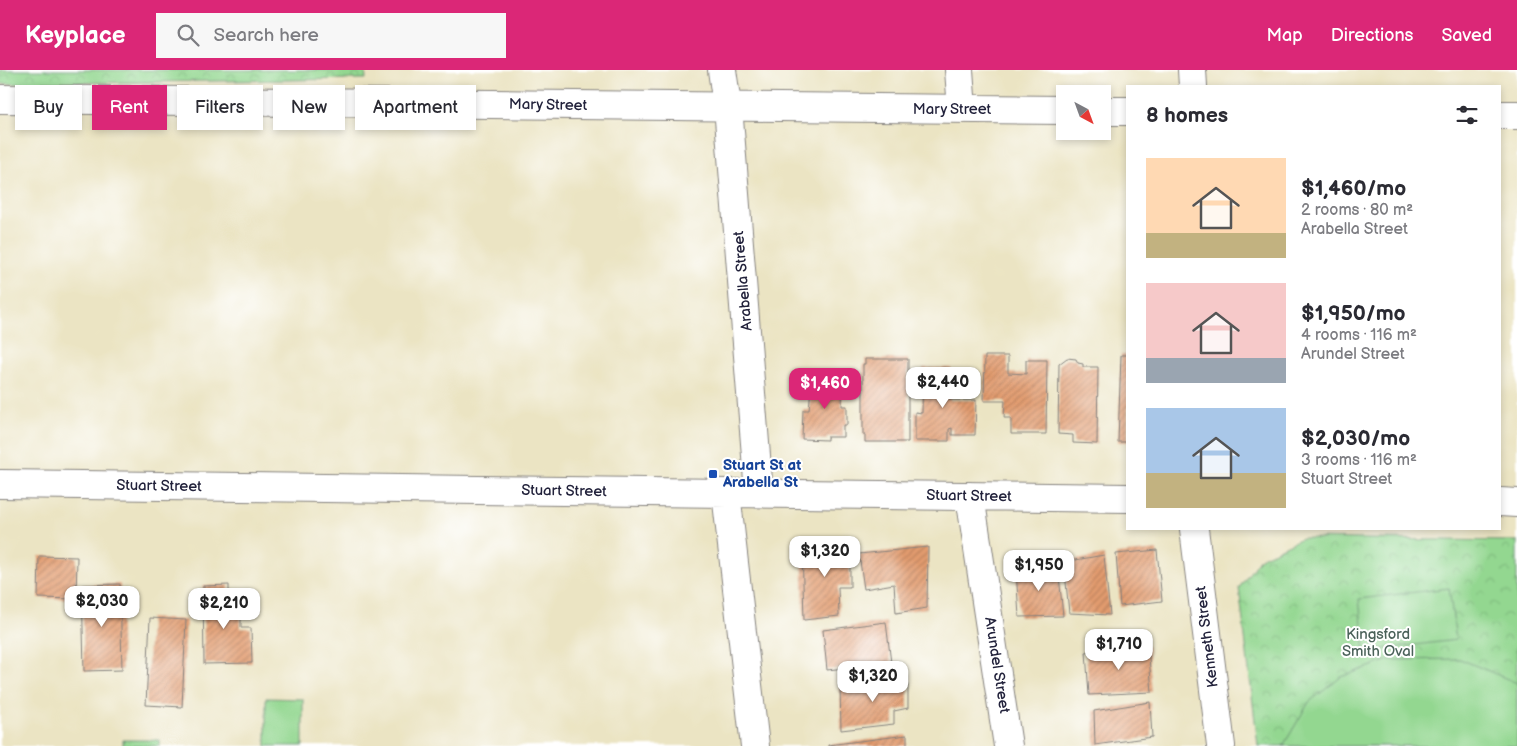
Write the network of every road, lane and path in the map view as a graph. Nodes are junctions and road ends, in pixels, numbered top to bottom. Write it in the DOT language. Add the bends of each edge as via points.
graph roads {
  1 [pos="722,70"];
  2 [pos="959,70"];
  3 [pos="1192,70"];
  4 [pos="1193,85"];
  5 [pos="0,99"];
  6 [pos="728,108"];
  7 [pos="962,109"];
  8 [pos="1056,110"];
  9 [pos="1111,110"];
  10 [pos="1126,111"];
  11 [pos="1501,115"];
  12 [pos="1517,116"];
  13 [pos="0,484"];
  14 [pos="726,492"];
  15 [pos="758,493"];
  16 [pos="970,496"];
  17 [pos="1126,498"];
  18 [pos="1501,502"];
  19 [pos="1517,502"];
  20 [pos="1194,530"];
  21 [pos="755,746"];
  22 [pos="1008,746"];
  23 [pos="1220,746"];
  1 -- 6 [label="street, Arabella Street"];
  2 -- 7 [label="street"];
  3 -- 4 [label="street"];
  5 -- 6 [label="street, Mary Street"];
  6 -- 7 [label="street, Mary Street"];
  6 -- 15 [label="street, Arabella Street"];
  7 -- 8 [label="street, Mary Street"];
  9 -- 10 [label="street"];
  11 -- 12 [label="street"];
  13 -- 14 [label="street, Stuart Street"];
  14 -- 15 [label="street, Stuart Street"];
  14 -- 21 [label="street"];
  15 -- 16 [label="street, Stuart Street"];
  16 -- 17 [label="street, Stuart Street"];
  16 -- 22 [label="street, Arundel Street"];
  18 -- 19 [label="street"];
  20 -- 23 [label="street, Kenneth Street"];
}
